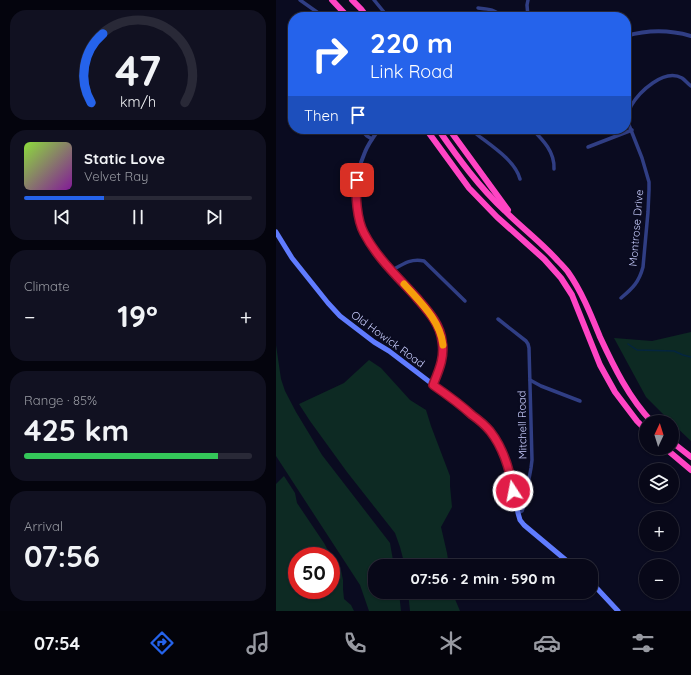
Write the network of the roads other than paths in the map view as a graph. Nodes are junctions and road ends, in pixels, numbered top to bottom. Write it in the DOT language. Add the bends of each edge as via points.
graph roads {
  1 [pos="300,0"];
  2 [pos="332,0"];
  3 [pos="351,0"];
  4 [pos="374,0"];
  5 [pos="528,0"];
  6 [pos="478,8"];
  7 [pos="317,12"];
  8 [pos="343,12"];
  9 [pos="360,12"];
  10 [pos="363,12"];
  11 [pos="384,12"];
  12 [pos="497,12"];
  13 [pos="528,12"];
  14 [pos="631,35"];
  15 [pos="691,36"];
  16 [pos="691,86"];
  17 [pos="631,107"];
  18 [pos="631,127"];
  19 [pos="632,130"];
  20 [pos="365,134"];
  21 [pos="376,134"];
  22 [pos="430,134"];
  23 [pos="441,134"];
  24 [pos="453,134"];
  25 [pos="476,134"];
  26 [pos="536,134"];
  27 [pos="622,134"];
  28 [pos="372,139"];
  29 [pos="588,148"];
  30 [pos="554,169"];
  31 [pos="520,179"];
  32 [pos="526,230"];
  33 [pos="276,232"];
  34 [pos="391,271"];
  35 [pos="621,298"];
  36 [pos="465,301"];
  37 [pos="498,319"];
  38 [pos="530,380"];
  39 [pos="433,385"];
  40 [pos="580,401"];
  41 [pos="646,415"];
  42 [pos="639,423"];
  43 [pos="679,448"];
  44 [pos="673,455"];
  45 [pos="691,457"];
  46 [pos="691,470"];
  47 [pos="518,513"];
  48 [pos="565,559"];
  49 [pos="598,590"];
  50 [pos="618,611"];
  1 -- 7 [label="street"];
  2 -- 8 [label="highway"];
  3 -- 9 [label="highway"];
  3 -- 10 [label="highway"];
  4 -- 11 [label="street"];
  5 -- 13 [label="street"];
  6 -- 12 [label="street"];
  14 -- 15 [label="street" via="659,31"];
  16 -- 17 [label="street, Montrose Drive" via="681,77 663,77 647,87"];
  18 -- 19 [label="street, Montrose Drive"];
  19 -- 35 [label="street, Montrose Drive" via="649,190 641,275 638,282"];
  20 -- 28 [label="street"];
  21 -- 28 [label="street"];
  22 -- 42 [label="highway" via="469,188 561,278 572,295 600,365 615,392"];
  23 -- 32 [label="highway" via="477,183"];
  24 -- 32 [label="highway" via="508,211"];
  25 -- 31 [label="street" via="501,153 515,168"];
  26 -- 30 [label="street" via="549,149"];
  27 -- 29 [label="street"];
  28 -- 34 [label="street" via="365,150 357,180 358,211 363,232"];
  32 -- 41 [label="highway" via="568,272 624,385"];
  33 -- 39 [label="main road, Old Howick Road" via="292,258 333,310"];
  34 -- 36 [label="street" via="411,260 424,261"];
  34 -- 39 [label="street" via="427,309 440,330 442,360"];
  37 -- 38 [label="street, Mitchell Road" via="528,344"];
  38 -- 40 [label="street, Mitchell Road"];
  38 -- 47 [label="street, Mitchell Road" via="531,468 524,506"];
  39 -- 47 [label="main road, Old Howick Road" via="485,425 497,442 506,460"];
  43 -- 45 [label="highway"];
  44 -- 46 [label="highway"];
  47 -- 48 [label="main road, Old Howick Road" via="524,525"];
  49 -- 50 [label="main road"];
}
